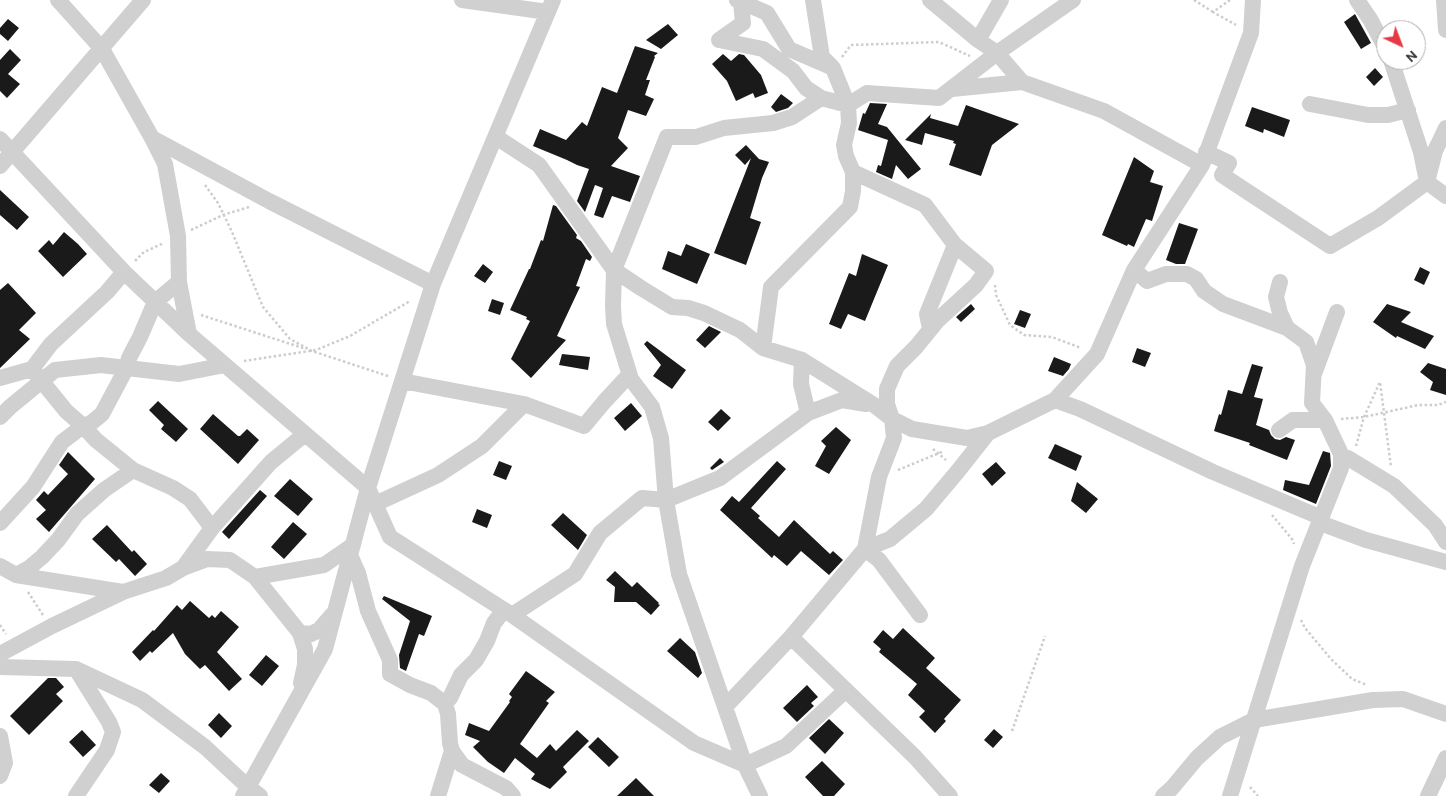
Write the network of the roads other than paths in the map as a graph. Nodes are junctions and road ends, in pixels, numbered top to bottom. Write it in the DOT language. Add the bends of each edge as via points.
graph roads {
  1 [pos="58,0"];
  2 [pos="143,0"];
  3 [pos="462,0"];
  4 [pos="813,0"];
  5 [pos="930,0"];
  6 [pos="1001,0"];
  7 [pos="1073,0"];
  8 [pos="1253,0"];
  9 [pos="1357,0"];
  10 [pos="1444,0"];
  11 [pos="739,1"];
  12 [pos="551,6"];
  13 [pos="1376,30"];
  14 [pos="1446,30"];
  15 [pos="978,40"];
  16 [pos="102,49"];
  17 [pos="991,58"];
  18 [pos="833,68"];
  19 [pos="1394,70"];
  20 [pos="1022,82"];
  21 [pos="951,90"];
  22 [pos="821,98"];
  23 [pos="1310,104"];
  24 [pos="848,105"];
  25 [pos="1408,110"];
  26 [pos="1446,128"];
  27 [pos="496,137"];
  28 [pos="0,138"];
  29 [pos="152,138"];
  30 [pos="13,151"];
  31 [pos="1204,158"];
  32 [pos="0,166"];
  33 [pos="853,172"];
  34 [pos="1427,182"];
  35 [pos="1446,196"];
  36 [pos="955,245"];
  37 [pos="614,270"];
  38 [pos="1134,270"];
  39 [pos="124,272"];
  40 [pos="179,282"];
  41 [pos="1280,282"];
  42 [pos="433,284"];
  43 [pos="155,302"];
  44 [pos="1337,312"];
  45 [pos="1287,328"];
  46 [pos="930,330"];
  47 [pos="189,334"];
  48 [pos="764,348"];
  49 [pos="802,360"];
  50 [pos="225,365"];
  51 [pos="128,367"];
  52 [pos="629,375"];
  53 [pos="37,376"];
  54 [pos="1313,376"];
  55 [pos="0,378"];
  56 [pos="402,381"];
  57 [pos="1054,400"];
  58 [pos="524,404"];
  59 [pos="874,405"];
  60 [pos="808,413"];
  61 [pos="0,417"];
  62 [pos="892,419"];
  63 [pos="1325,420"];
  64 [pos="83,426"];
  65 [pos="1279,430"];
  66 [pos="988,433"];
  67 [pos="305,434"];
  68 [pos="1348,458"];
  69 [pos="133,470"];
  70 [pos="368,488"];
  71 [pos="666,500"];
  72 [pos="375,504"];
  73 [pos="1321,521"];
  74 [pos="0,523"];
  75 [pos="212,528"];
  76 [pos="1446,542"];
  77 [pos="865,549"];
  78 [pos="351,550"];
  79 [pos="1446,562"];
  80 [pos="0,566"];
  81 [pos="182,568"];
  82 [pos="16,575"];
  83 [pos="255,577"];
  84 [pos="123,592"];
  85 [pos="335,612"];
  86 [pos="508,613"];
  87 [pos="920,615"];
  88 [pos="300,633"];
  89 [pos="791,637"];
  90 [pos="0,654"];
  91 [pos="0,668"];
  92 [pos="76,669"];
  93 [pos="846,690"];
  94 [pos="298,698"];
  95 [pos="445,704"];
  96 [pos="725,707"];
  97 [pos="1446,714"];
  98 [pos="1254,720"];
  99 [pos="0,736"];
  100 [pos="452,751"];
  101 [pos="1446,758"];
  102 [pos="745,765"];
  103 [pos="0,776"];
  104 [pos="80,793"];
  105 [pos="251,793"];
  106 [pos="438,796"];
  107 [pos="513,796"];
  108 [pos="760,796"];
  109 [pos="950,796"];
  110 [pos="1163,796"];
  111 [pos="1230,796"];
  112 [pos="1428,796"];
  1 -- 16 [label="street"];
  2 -- 16 [label="street"];
  3 -- 12 [label="street"];
  4 -- 18 [label="street" via="822,57"];
  5 -- 15 [label="street"];
  6 -- 15 [label="street"];
  7 -- 17 [label="street"];
  8 -- 31 [label="street" via="1250,34"];
  9 -- 13 [label="street"];
  10 -- 14 [label="street"];
  11 -- 18 [label="street" via="767,13 789,49"];
  11 -- 22 [label="street" via="743,22 719,40 763,49 793,71 806,88"];
  12 -- 27 [label="street"];
  15 -- 17 [label="street"];
  16 -- 29 [label="street"];
  16 -- 30 [label="street"];
  17 -- 20 [label="street"];
  17 -- 21 [label="street"];
  18 -- 24 [label="street"];
  19 -- 25 [label="street"];
  20 -- 21 [label="street"];
  20 -- 31 [label="street" via="1104,111"];
  21 -- 24 [label="street" via="939,98 867,93"];
  22 -- 24 [label="street"];
  22 -- 37 [label="street" via="792,117 774,122 724,128 696,137 667,137"];
  23 -- 25 [label="street" via="1368,115"];
  24 -- 33 [label="street" via="849,123 844,145"];
  25 -- 34 [label="street"];
  26 -- 34 [label="street" via="1435,151"];
  27 -- 37 [label="street" via="538,165"];
  27 -- 42 [label="street"];
  28 -- 30 [label="street"];
  29 -- 40 [label="street" via="165,164 178,236"];
  29 -- 42 [label="street"];
  30 -- 32 [label="street"];
  30 -- 39 [label="street"];
  31 -- 34 [label="street" via="1229,164 1222,175 1330,246 1378,218"];
  31 -- 38 [label="street"];
  33 -- 36 [label="street" via="925,205"];
  33 -- 48 [label="street" via="850,207 771,287"];
  34 -- 35 [label="street"];
  36 -- 46 [label="street" via="927,314"];
  36 -- 46 [label="street" via="986,271"];
  37 -- 48 [label="street" via="672,307 704,313 740,330"];
  37 -- 52 [label="street" via="614,324"];
  38 -- 45 [label="street" via="1147,281 1166,274 1187,274 1223,304"];
  38 -- 57 [label="street" via="1097,354"];
  39 -- 43 [label="street"];
  39 -- 53 [label="street" via="51,344"];
  40 -- 43 [label="street"];
  40 -- 47 [label="street"];
  41 -- 45 [label="street" via="1276,297"];
  42 -- 56 [label="street"];
  43 -- 47 [label="street"];
  43 -- 51 [label="street" via="129,358"];
  44 -- 54 [label="street"];
  45 -- 54 [label="street" via="1306,342 1314,365"];
  46 -- 62 [label="street" via="897,366 887,389"];
  47 -- 50 [label="street"];
  48 -- 49 [label="street"];
  49 -- 59 [label="street"];
  49 -- 60 [label="street" via="801,384"];
  50 -- 51 [label="street" via="179,374"];
  50 -- 67 [label="street"];
  51 -- 53 [label="street" via="101,365 55,370"];
  51 -- 64 [label="street" via="102,414"];
  52 -- 58 [label="street" via="584,426"];
  52 -- 71 [label="street" via="652,407 661,438"];
  53 -- 55 [label="street"];
  53 -- 61 [label="street"];
  53 -- 64 [label="street" via="66,412"];
  54 -- 63 [label="street" via="1312,403"];
  56 -- 58 [label="street"];
  56 -- 70 [label="street"];
  57 -- 66 [label="street"];
  57 -- 73 [label="street" via="1080,409"];
  58 -- 72 [label="street" via="482,446 438,475"];
  59 -- 60 [label="street" via="842,400"];
  59 -- 62 [label="street"];
  60 -- 71 [label="street" via="720,478"];
  62 -- 66 [label="street" via="912,429 967,438"];
  62 -- 77 [label="street" via="894,438 879,477"];
  63 -- 65 [label="street" via="1293,420"];
  63 -- 73 [label="street" via="1341,454 1341,468"];
  64 -- 69 [label="street"];
  64 -- 74 [label="street" via="62,442 33,487"];
  66 -- 77 [label="street" via="926,509 890,539"];
  67 -- 70 [label="street"];
  67 -- 75 [label="street" via="271,462"];
  68 -- 76 [label="street" via="1394,486 1435,525"];
  69 -- 75 [label="street" via="190,499"];
  69 -- 82 [label="street" via="77,514 58,540 29,568"];
  70 -- 72 [label="street"];
  70 -- 78 [label="street"];
  71 -- 86 [label="street" via="642,498 600,533 574,574"];
  71 -- 96 [label="street" via="679,574"];
  72 -- 86 [label="street" via="390,537"];
  73 -- 79 [label="street" via="1366,540"];
  73 -- 98 [label="street" via="1302,566"];
  75 -- 81 [label="street"];
  77 -- 87 [label="street" via="879,560"];
  77 -- 89 [label="street"];
  78 -- 83 [label="street" via="324,565"];
  78 -- 85 [label="street"];
  78 -- 95 [label="street" via="368,611 390,660 390,674 431,693"];
  80 -- 82 [label="street"];
  81 -- 83 [label="street" via="207,559 230,560"];
  81 -- 84 [label="street" via="166,578"];
  82 -- 84 [label="street"];
  83 -- 88 [label="street"];
  84 -- 90 [label="street"];
  85 -- 88 [label="street" via="320,630 311,634"];
  85 -- 94 [label="street" via="325,649"];
  86 -- 95 [label="street" via="494,623 476,660 461,675"];
  86 -- 102 [label="street" via="694,743"];
  88 -- 94 [label="street" via="305,665"];
  89 -- 93 [label="street"];
  89 -- 96 [label="street"];
  91 -- 92 [label="street"];
  92 -- 104 [label="street" via="112,732 107,750"];
  92 -- 105 [label="street" via="142,700 205,747"];
  93 -- 102 [label="street" via="786,746"];
  93 -- 109 [label="street"];
  94 -- 105 [label="street"];
  95 -- 100 [label="street"];
  96 -- 102 [label="street"];
  97 -- 98 [label="street" via="1403,699 1373,700"];
  98 -- 110 [label="street" via="1220,737"];
  98 -- 111 [label="street"];
  99 -- 103 [label="street" via="5,763"];
  100 -- 106 [label="street"];
  100 -- 107 [label="street" via="462,765 506,788"];
  101 -- 112 [label="street"];
  102 -- 108 [label="street"];
}
